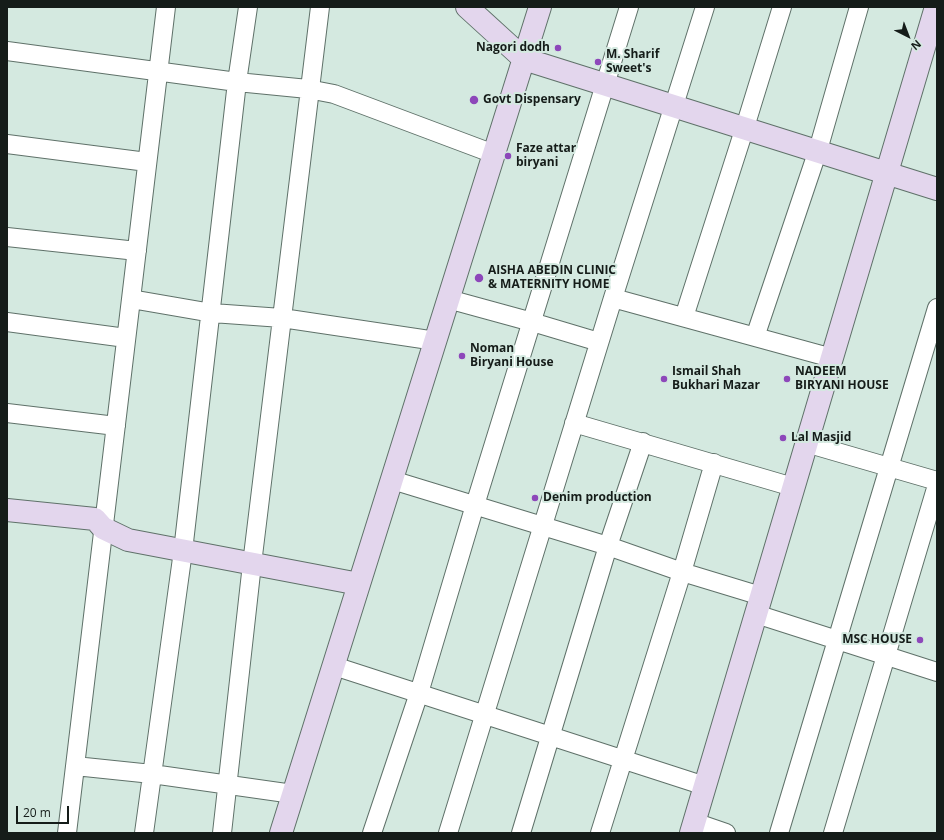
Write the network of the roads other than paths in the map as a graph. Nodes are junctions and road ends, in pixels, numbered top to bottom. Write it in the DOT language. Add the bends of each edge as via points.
graph roads {
  1 [pos="166,7"];
  2 [pos="248,7"];
  3 [pos="320,7"];
  4 [pos="467,7"];
  5 [pos="540,7"];
  6 [pos="629,7"];
  7 [pos="705,7"];
  8 [pos="782,7"];
  9 [pos="859,7"];
  10 [pos="936,7"];
  11 [pos="7,51"];
  12 [pos="524,59"];
  13 [pos="158,72"];
  14 [pos="237,82"];
  15 [pos="605,84"];
  16 [pos="308,89"];
  17 [pos="672,106"];
  18 [pos="745,127"];
  19 [pos="7,144"];
  20 [pos="818,150"];
  21 [pos="494,154"];
  22 [pos="147,162"];
  23 [pos="887,173"];
  24 [pos="937,189"];
  25 [pos="7,237"];
  26 [pos="137,251"];
  27 [pos="613,298"];
  28 [pos="131,299"];
  29 [pos="448,299"];
  30 [pos="937,308"];
  31 [pos="212,312"];
  32 [pos="684,317"];
  33 [pos="282,318"];
  34 [pos="7,322"];
  35 [pos="532,322"];
  36 [pos="755,337"];
  37 [pos="126,338"];
  38 [pos="436,341"];
  39 [pos="599,342"];
  40 [pos="832,358"];
  41 [pos="7,413"];
  42 [pos="574,423"];
  43 [pos="116,426"];
  44 [pos="643,442"];
  45 [pos="806,443"];
  46 [pos="714,463"];
  47 [pos="888,466"];
  48 [pos="392,480"];
  49 [pos="937,481"];
  50 [pos="937,484"];
  51 [pos="793,487"];
  52 [pos="475,505"];
  53 [pos="7,510"];
  54 [pos="542,526"];
  55 [pos="104,528"];
  56 [pos="608,546"];
  57 [pos="183,551"];
  58 [pos="252,564"];
  59 [pos="682,572"];
  60 [pos="359,584"];
  61 [pos="758,605"];
  62 [pos="837,641"];
  63 [pos="886,655"];
  64 [pos="334,666"];
  65 [pos="937,672"];
  66 [pos="419,693"];
  67 [pos="484,714"];
  68 [pos="551,736"];
  69 [pos="623,759"];
  70 [pos="75,766"];
  71 [pos="152,774"];
  72 [pos="228,784"];
  73 [pos="705,786"];
  74 [pos="294,794"];
  75 [pos="692,828"];
  76 [pos="67,833"];
  77 [pos="144,833"];
  78 [pos="222,833"];
  79 [pos="281,833"];
  80 [pos="372,833"];
  81 [pos="448,833"];
  82 [pos="521,833"];
  83 [pos="600,833"];
  84 [pos="726,833"];
  85 [pos="779,833"];
  86 [pos="834,833"];
  1 -- 13 [label="street"];
  2 -- 14 [label="street"];
  3 -- 16 [label="street"];
  4 -- 12 [label="street"];
  5 -- 12 [label="street"];
  6 -- 15 [label="street"];
  7 -- 17 [label="street"];
  8 -- 18 [label="street"];
  9 -- 20 [label="street"];
  10 -- 23 [label="street"];
  11 -- 13 [label="street"];
  12 -- 15 [label="street"];
  12 -- 21 [label="street"];
  13 -- 14 [label="street"];
  13 -- 22 [label="street"];
  14 -- 16 [label="street"];
  14 -- 31 [label="street"];
  15 -- 17 [label="street"];
  15 -- 35 [label="street"];
  16 -- 21 [label="street" via="334,94"];
  16 -- 33 [label="street"];
  17 -- 18 [label="street"];
  17 -- 27 [label="street"];
  18 -- 20 [label="street"];
  18 -- 32 [label="street"];
  19 -- 22 [label="street"];
  20 -- 23 [label="street"];
  20 -- 36 [label="street"];
  21 -- 29 [label="street"];
  22 -- 26 [label="street"];
  23 -- 24 [label="street"];
  23 -- 40 [label="street"];
  25 -- 26 [label="street"];
  26 -- 28 [label="street"];
  27 -- 32 [label="street"];
  27 -- 39 [label="street"];
  28 -- 31 [label="street"];
  28 -- 37 [label="street"];
  29 -- 35 [label="street"];
  29 -- 38 [label="street"];
  30 -- 47 [label="street"];
  31 -- 33 [label="street"];
  31 -- 57 [label="street"];
  32 -- 36 [label="street"];
  33 -- 38 [label="street"];
  33 -- 58 [label="street"];
  34 -- 37 [label="street"];
  35 -- 39 [label="street"];
  35 -- 52 [label="street"];
  36 -- 40 [label="street"];
  37 -- 43 [label="street"];
  38 -- 48 [label="street"];
  39 -- 42 [label="street"];
  40 -- 45 [label="street"];
  41 -- 43 [label="street"];
  42 -- 44 [label="street"];
  42 -- 54 [label="street"];
  43 -- 55 [label="street"];
  44 -- 46 [label="street"];
  44 -- 56 [label="street"];
  45 -- 47 [label="street"];
  45 -- 51 [label="street"];
  46 -- 51 [label="street"];
  46 -- 59 [label="street"];
  47 -- 49 [label="street"];
  47 -- 62 [label="street"];
  48 -- 52 [label="street"];
  48 -- 60 [label="street"];
  50 -- 63 [label="street"];
  51 -- 61 [label="street"];
  52 -- 54 [label="street"];
  52 -- 66 [label="street"];
  53 -- 55 [label="street" via="95,519"];
  54 -- 56 [label="street"];
  54 -- 67 [label="street"];
  55 -- 57 [label="street" via="128,540"];
  55 -- 70 [label="street"];
  56 -- 59 [label="street"];
  56 -- 68 [label="street"];
  57 -- 58 [label="street"];
  57 -- 71 [label="street"];
  58 -- 60 [label="street"];
  58 -- 72 [label="street"];
  59 -- 61 [label="street"];
  59 -- 69 [label="street"];
  60 -- 64 [label="street"];
  61 -- 62 [label="street"];
  61 -- 73 [label="street"];
  62 -- 63 [label="street"];
  62 -- 85 [label="street"];
  63 -- 65 [label="street"];
  63 -- 86 [label="street"];
  64 -- 66 [label="street"];
  64 -- 74 [label="street"];
  66 -- 67 [label="street"];
  66 -- 80 [label="street"];
  67 -- 68 [label="street"];
  67 -- 81 [label="street"];
  68 -- 69 [label="street"];
  68 -- 82 [label="street"];
  69 -- 73 [label="street"];
  69 -- 83 [label="street"];
  70 -- 71 [label="street"];
  70 -- 76 [label="street"];
  71 -- 72 [label="street"];
  71 -- 77 [label="street"];
  72 -- 74 [label="street"];
  72 -- 78 [label="street"];
  73 -- 75 [label="street"];
  74 -- 79 [label="street"];
  75 -- 84 [label="street"];
}
